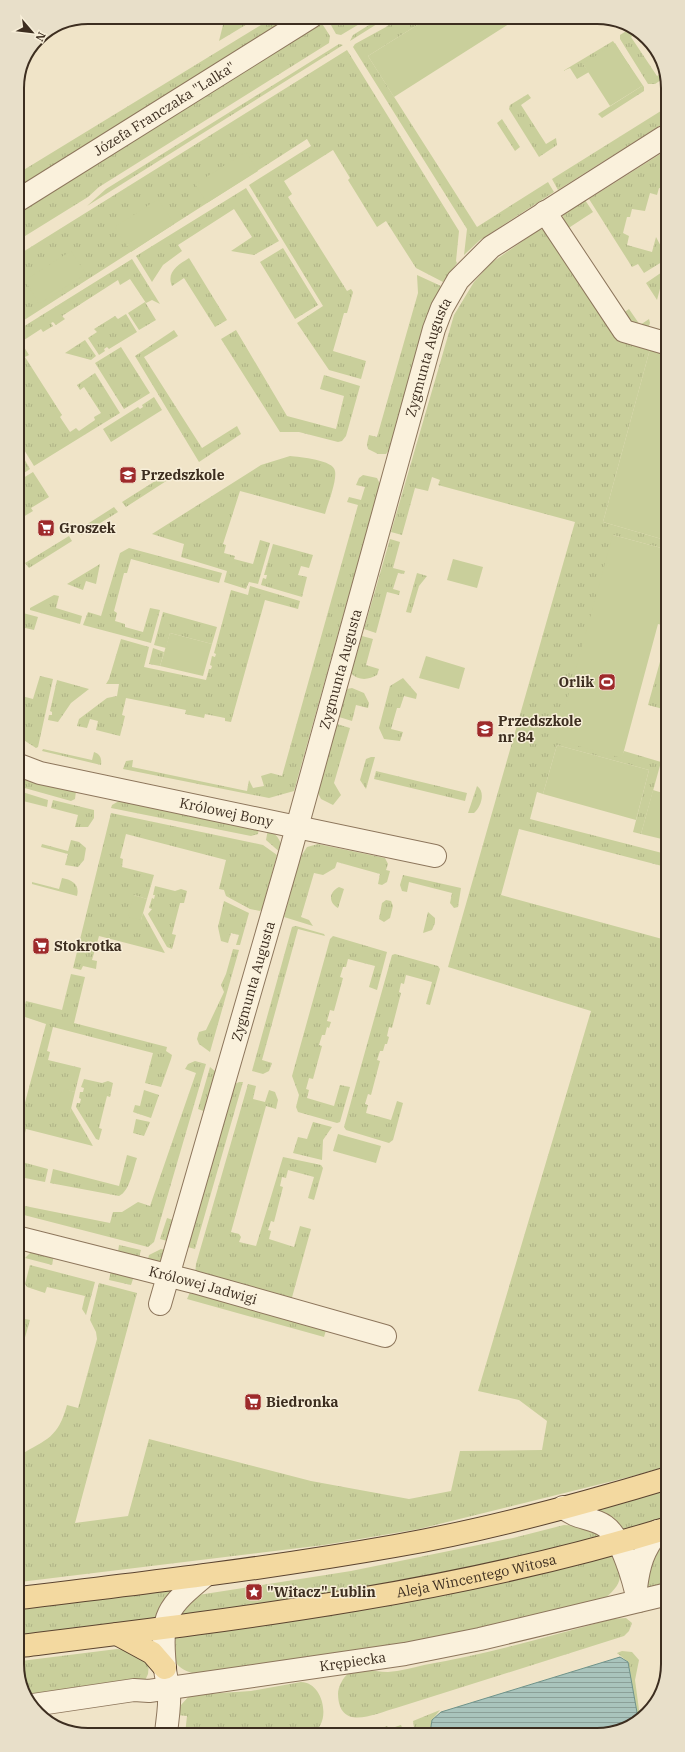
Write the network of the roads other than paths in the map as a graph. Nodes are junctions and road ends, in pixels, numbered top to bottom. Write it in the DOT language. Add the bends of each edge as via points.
graph roads {
  1 [pos="300,24"];
  2 [pos="661,139"];
  3 [pos="24,196"];
  4 [pos="545,212"];
  5 [pos="661,342"];
  6 [pos="24,767"];
  7 [pos="296,828"];
  8 [pos="435,856"];
  9 [pos="24,1239"];
  10 [pos="168,1276"];
  11 [pos="160,1304"];
  12 [pos="385,1336"];
  13 [pos="661,1480"];
  14 [pos="563,1507"];
  15 [pos="661,1530"];
  16 [pos="661,1531"];
  17 [pos="619,1542"];
  18 [pos="206,1575"];
  19 [pos="661,1594"];
  20 [pos="637,1596"];
  21 [pos="24,1598"];
  22 [pos="163,1628"];
  23 [pos="117,1634"];
  24 [pos="24,1646"];
  25 [pos="167,1677"];
  26 [pos="39,1704"];
  27 [pos="167,1728"];
  1 -- 3 [label="street, Józefa Franczaka \"Lalka\""];
  2 -- 4 [label="street, Zygmunta Augusta"];
  4 -- 5 [label="street" via="624,331"];
  4 -- 7 [label="street, Zygmunta Augusta" via="491,247 479,258 458,280 442,308 434,329"];
  6 -- 7 [label="street, Królowej Bony" via="40,773"];
  7 -- 8 [label="street, Królowej Bony"];
  7 -- 10 [label="street, Zygmunta Augusta"];
  9 -- 10 [label="street, Królowej Jadwigi"];
  10 -- 11 [label="street, Zygmunta Augusta"];
  10 -- 12 [label="street, Królowej Jadwigi"];
  13 -- 14 [label="main road"];
  14 -- 17 [label="street" via="571,1514 605,1526"];
  14 -- 18 [label="main road" via="396,1546"];
  15 -- 17 [label="main road, Aleja Wincentego Witosa"];
  16 -- 20 [label="street" via="649,1543 640,1563"];
  17 -- 20 [label="street"];
  17 -- 22 [label="main road, Aleja Wincentego Witosa" via="532,1565 416,1590"];
  18 -- 21 [label="main road"];
  18 -- 22 [label="street" via="177,1601"];
  19 -- 20 [label="street, Krępiecka"];
  20 -- 25 [label="street, Krępiecka" via="480,1639 405,1654"];
  22 -- 23 [label="main road, Aleja Wincentego Witosa"];
  22 -- 25 [label="street"];
  23 -- 24 [label="main road, Aleja Wincentego Witosa"];
  23 -- 25 [label="main road" via="152,1653"];
  25 -- 26 [label="street, Krępiecka" via="149,1691 134,1690"];
  25 -- 27 [label="street" via="169,1704"];
}
